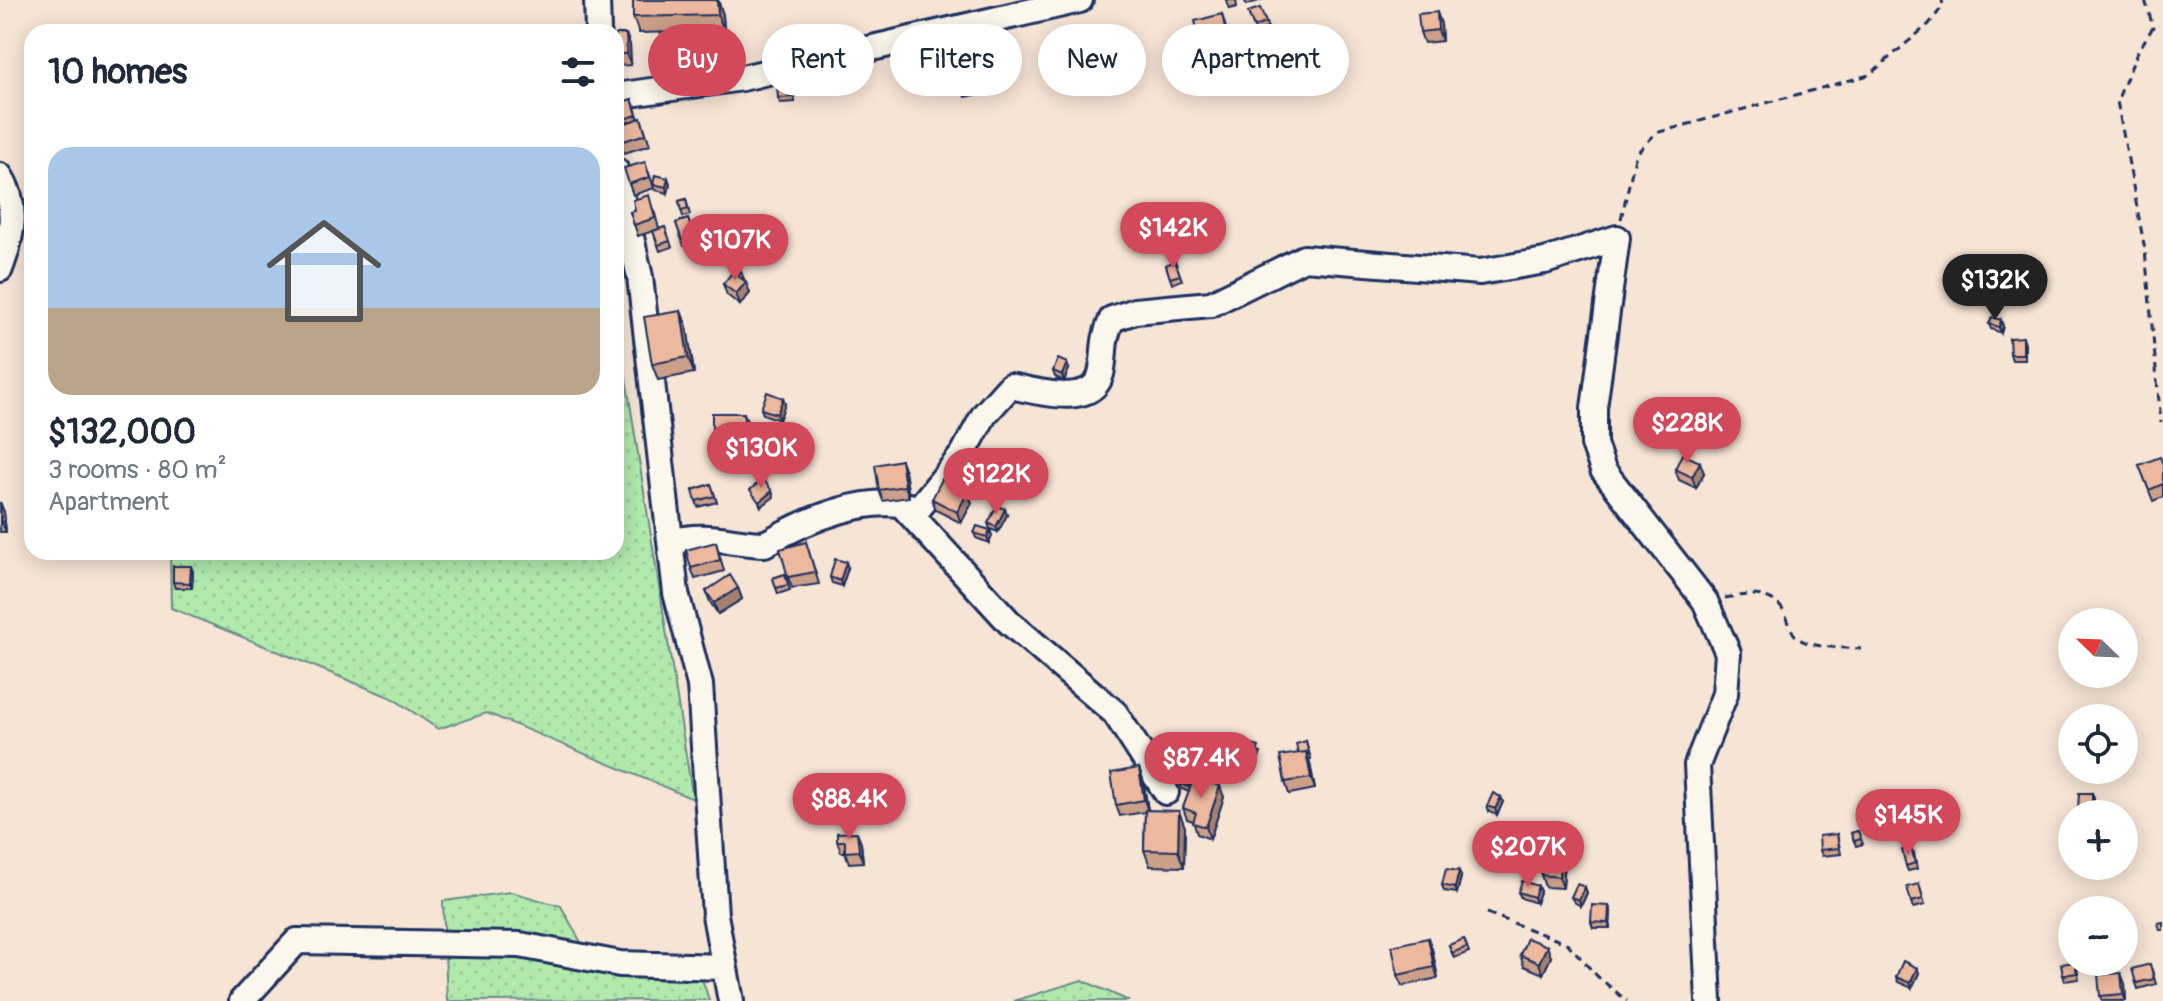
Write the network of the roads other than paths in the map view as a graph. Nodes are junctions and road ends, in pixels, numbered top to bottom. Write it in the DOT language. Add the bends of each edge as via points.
graph roads {
  1 [pos="597,0"];
  2 [pos="1080,0"];
  3 [pos="598,24"];
  4 [pos="624,95"];
  5 [pos="10,187"];
  6 [pos="624,206"];
  7 [pos="1582,251"];
  8 [pos="0,269"];
  9 [pos="1611,271"];
  10 [pos="899,501"];
  11 [pos="671,542"];
  12 [pos="1166,792"];
  13 [pos="723,967"];
  14 [pos="242,1001"];
  15 [pos="731,1001"];
  16 [pos="1709,1001"];
  1 -- 3 [label="street"];
  2 -- 4 [label="street" via="742,78"];
  5 -- 8 [label="street" via="13,224"];
  6 -- 11 [label="street" via="640,277"];
  7 -- 9 [label="street"];
  7 -- 9 [label="street" via="1617,238"];
  7 -- 10 [label="street" via="1480,272 1304,258 1211,304 1135,311 1112,319 1093,387 1062,396 1010,386 918,509"];
  9 -- 16 [label="street" via="1594,444 1603,470 1705,601 1728,653 1725,694 1697,765"];
  10 -- 11 [label="street" via="825,517 765,544 721,536"];
  10 -- 12 [label="street" via="1009,622 1115,713"];
  11 -- 13 [label="street" via="676,593 700,685"];
  13 -- 14 [label="street" via="620,964 520,945 297,941"];
  13 -- 15 [label="street"];
}
